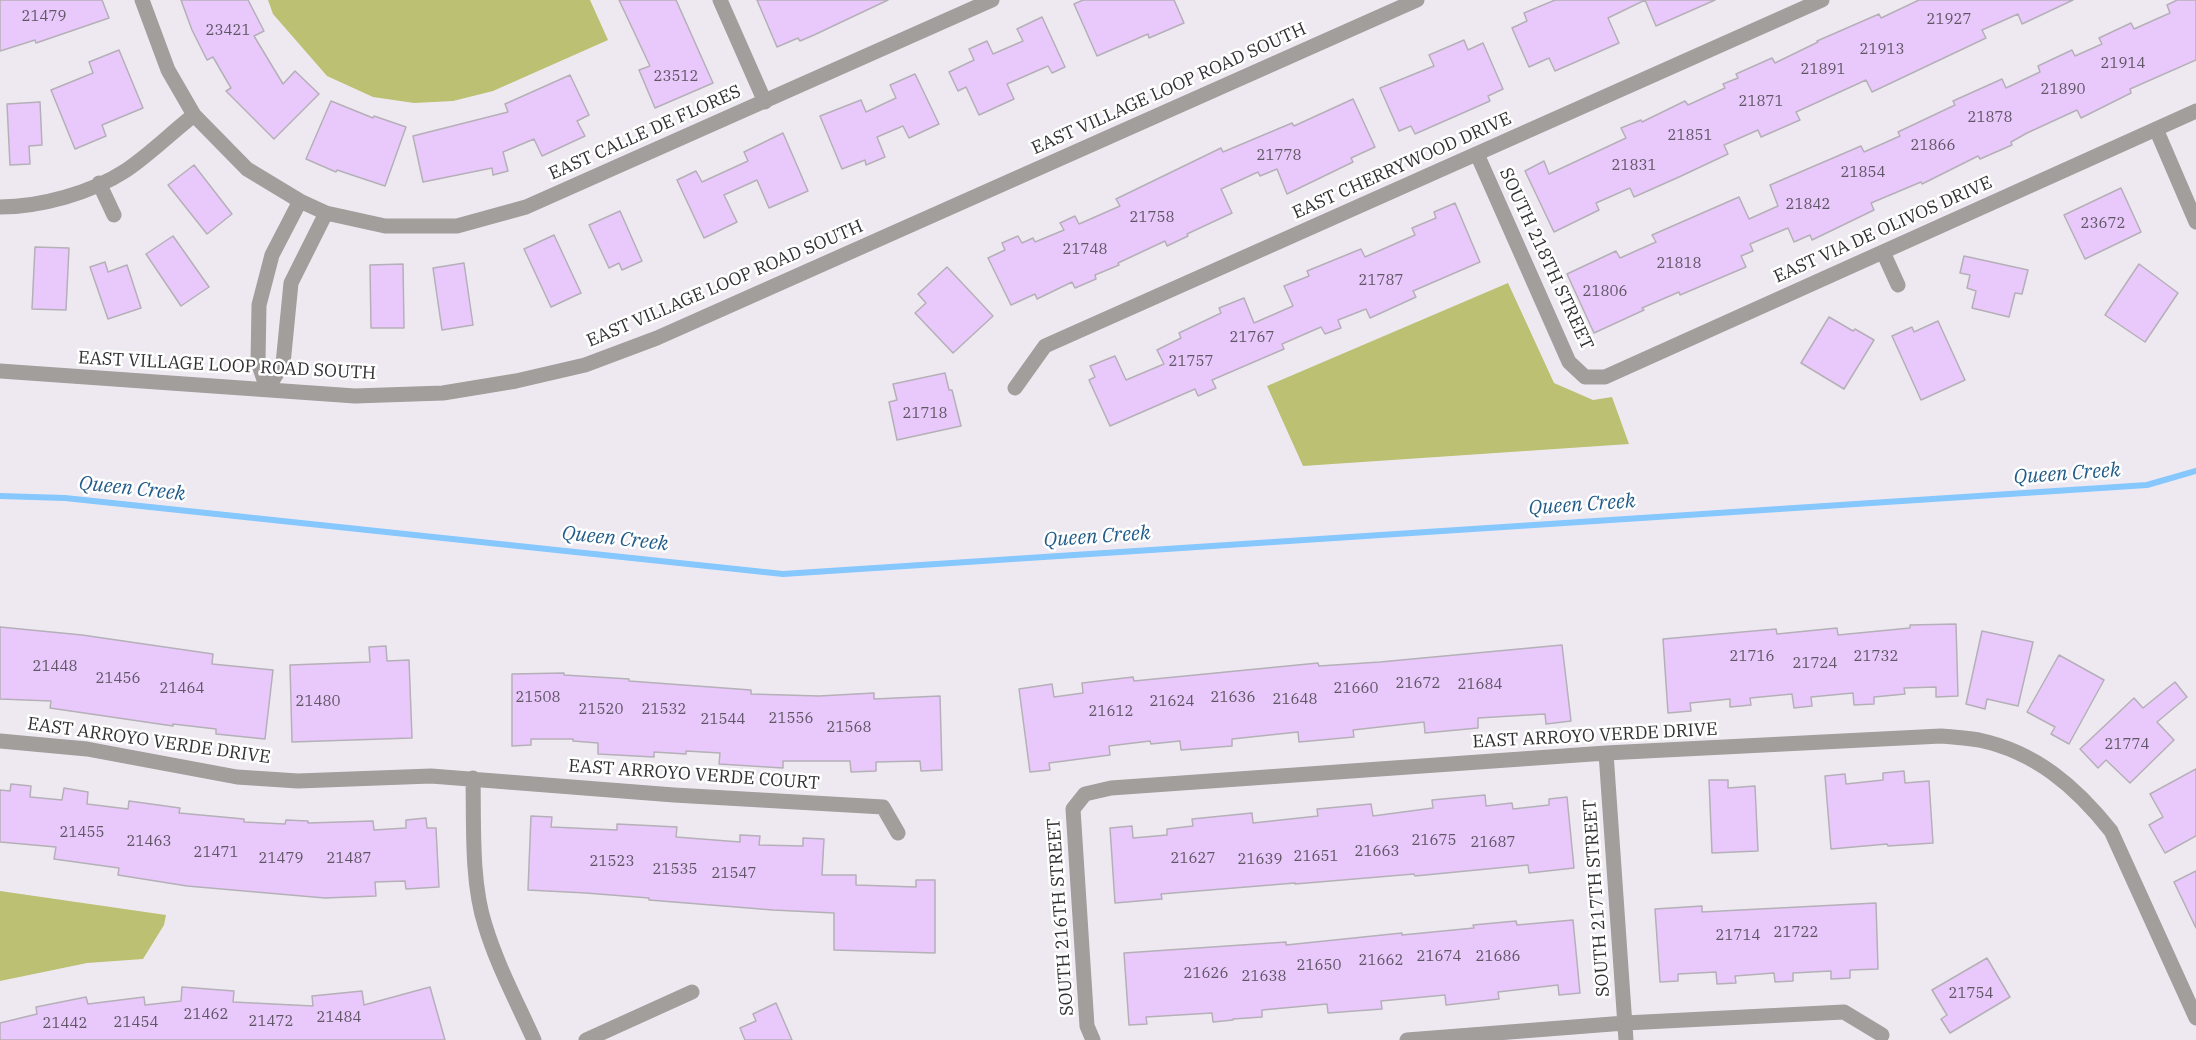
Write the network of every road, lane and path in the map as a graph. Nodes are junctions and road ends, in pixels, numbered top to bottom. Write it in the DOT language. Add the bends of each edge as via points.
graph roads {
  1 [pos="142,0"];
  2 [pos="720,0"];
  3 [pos="992,0"];
  4 [pos="1417,0"];
  5 [pos="1822,0"];
  6 [pos="765,102"];
  7 [pos="2196,111"];
  8 [pos="194,115"];
  9 [pos="2156,129"];
  10 [pos="1477,154"];
  11 [pos="99,183"];
  12 [pos="300,201"];
  13 [pos="0,207"];
  14 [pos="326,213"];
  15 [pos="114,215"];
  16 [pos="2196,222"];
  17 [pos="1883,252"];
  18 [pos="1898,285"];
  19 [pos="0,371"];
  20 [pos="1585,377"];
  21 [pos="1015,388"];
  22 [pos="267,389"];
  23 [pos="0,741"];
  24 [pos="1606,753"];
  25 [pos="473,778"];
  26 [pos="1085,794"];
  27 [pos="898,833"];
  28 [pos="692,992"];
  29 [pos="2196,1018"];
  30 [pos="1625,1023"];
  31 [pos="1882,1035"];
  32 [pos="534,1040"];
  33 [pos="586,1040"];
  34 [pos="1093,1040"];
  35 [pos="1407,1040"];
  36 [pos="1626,1040"];
  1 -- 8 [label="street, EAST CALLE DE FLORES" via="168,70"];
  2 -- 6 [label="street"];
  3 -- 6 [label="street, EAST CALLE DE FLORES"];
  4 -- 22 [label="street, EAST VILLAGE LOOP ROAD SOUTH" via="666,334 585,365 442,393 356,396"];
  5 -- 10 [label="street, EAST CHERRYWOOD DRIVE"];
  6 -- 14 [label="street, EAST CALLE DE FLORES" via="526,207 457,226 385,226"];
  7 -- 9 [label="street, EAST VIA DE OLIVOS DRIVE"];
  8 -- 11 [label="street" via="124,171"];
  8 -- 12 [label="street, EAST CALLE DE FLORES" via="247,169"];
  9 -- 16 [label="street"];
  9 -- 17 [label="street, EAST VIA DE OLIVOS DRIVE"];
  10 -- 20 [label="street, SOUTH 218TH STREET" via="1569,362"];
  10 -- 21 [label="street, EAST CHERRYWOOD DRIVE" via="1045,346"];
  11 -- 13 [label="street" via="67,198"];
  11 -- 15 [label="street"];
  12 -- 14 [label="street, EAST CALLE DE FLORES"];
  12 -- 22 [label="street" via="272,255 259,305 258,362"];
  14 -- 22 [label="street" via="291,283 283,363"];
  17 -- 18 [label="street"];
  17 -- 20 [label="street, EAST VIA DE OLIVOS DRIVE" via="1605,377"];
  19 -- 22 [label="street, EAST VILLAGE LOOP ROAD SOUTH"];
  23 -- 25 [label="street, EAST ARROYO VERDE DRIVE" via="87,749 237,777 298,781"];
  24 -- 26 [label="street, EAST ARROYO VERDE DRIVE" via="1111,788"];
  24 -- 29 [label="street, EAST ARROYO VERDE DRIVE" via="1941,736 1979,740 2035,760 2090,804 2111,831"];
  24 -- 30 [label="street, SOUTH 217TH STREET"];
  25 -- 27 [label="street, EAST ARROYO VERDE COURT" via="883,807"];
  25 -- 32 [label="street" via="476,873 484,923"];
  26 -- 34 [label="street, SOUTH 216TH STREET" via="1073,808 1088,1026"];
  28 -- 33 [label="street"];
  30 -- 31 [label="street" via="1844,1012"];
  30 -- 35 [label="street"];
  30 -- 36 [label="street, SOUTH 217TH STREET"];
}
